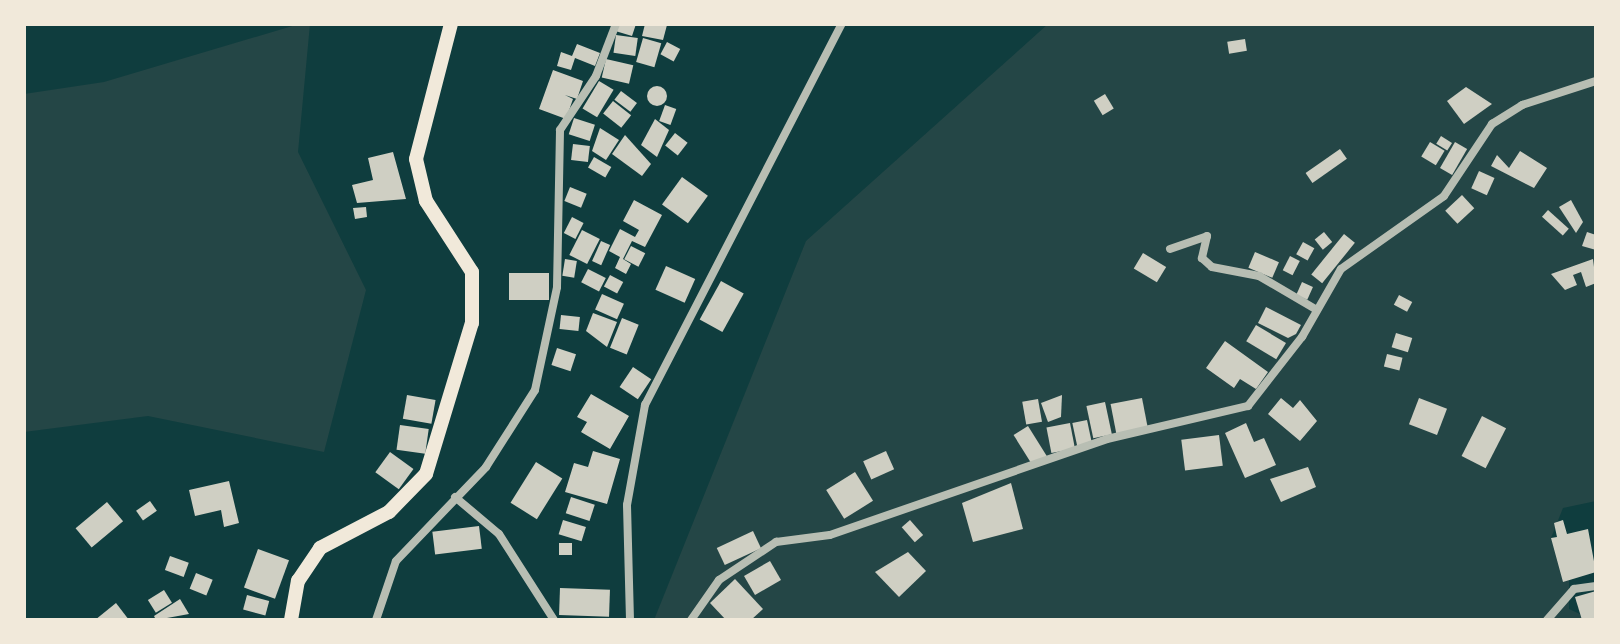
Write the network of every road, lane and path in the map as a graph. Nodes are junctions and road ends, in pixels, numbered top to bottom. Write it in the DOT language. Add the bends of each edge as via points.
graph roads {
  1 [pos="451,24"];
  2 [pos="616,24"];
  3 [pos="842,24"];
  4 [pos="1596,81"];
  5 [pos="1170,249"];
  6 [pos="1317,310"];
  7 [pos="455,497"];
  8 [pos="1596,586"];
  9 [pos="291,620"];
  10 [pos="376,620"];
  11 [pos="554,620"];
  12 [pos="630,620"];
  13 [pos="691,620"];
  14 [pos="1547,620"];
  1 -- 9 [label="main road" via="416,159 426,201 472,272 472,323 426,474 389,512 320,548 298,581"];
  2 -- 7 [label="street" via="596,76 560,130 560,253 542,373 500,450"];
  3 -- 12 [label="street" via="645,405 627,505"];
  4 -- 6 [label="street" via="1522,105 1492,124 1444,196 1349,260"];
  5 -- 6 [label="street" via="1207,236 1202,258 1212,267 1259,276"];
  6 -- 13 [label="street" via="1266,389 1241,410 1107,439 830,535 776,542 719,580"];
  7 -- 10 [label="street" via="396,561"];
  7 -- 11 [label="street" via="499,534"];
  8 -- 14 [label="street" via="1574,589"];
}
